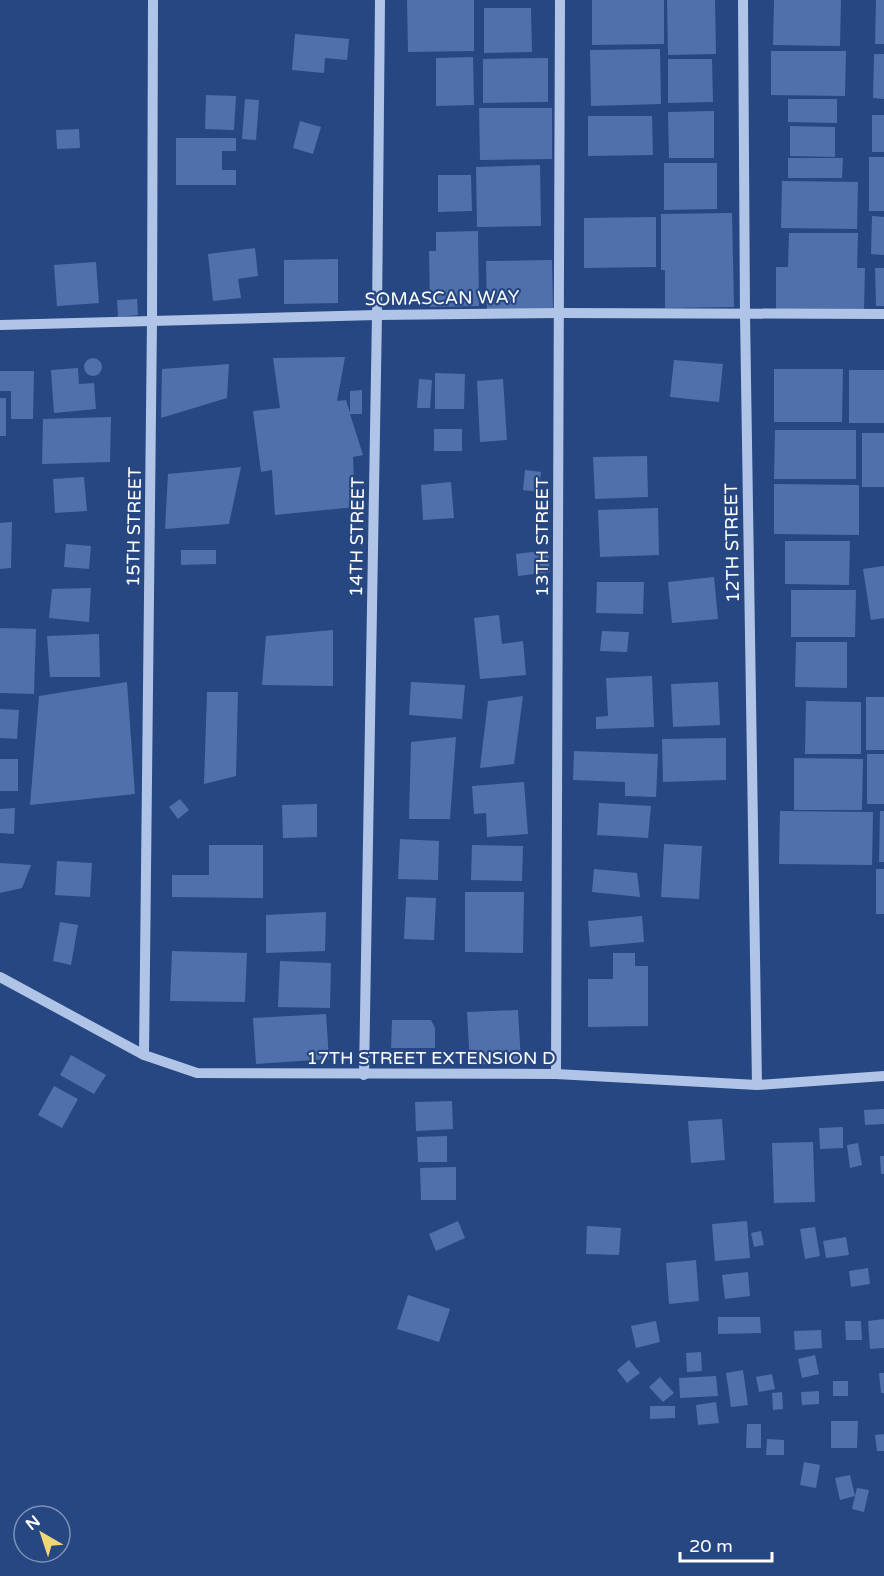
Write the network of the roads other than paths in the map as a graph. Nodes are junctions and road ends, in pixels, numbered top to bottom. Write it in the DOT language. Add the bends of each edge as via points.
graph roads {
  1 [pos="153,0"];
  2 [pos="380,0"];
  3 [pos="560,0"];
  4 [pos="743,0"];
  5 [pos="560,313"];
  6 [pos="745,314"];
  7 [pos="884,314"];
  8 [pos="378,315"];
  9 [pos="152,321"];
  10 [pos="0,326"];
  11 [pos="0,977"];
  12 [pos="144,1055"];
  13 [pos="556,1074"];
  14 [pos="364,1075"];
  15 [pos="884,1076"];
  16 [pos="757,1085"];
  1 -- 9 [label="street, 15TH STREET"];
  2 -- 8 [label="street, 14TH STREET"];
  3 -- 5 [label="street, 13TH STREET"];
  4 -- 6 [label="street, 12TH STREET"];
  5 -- 6 [label="street, SOMASCAN WAY"];
  5 -- 8 [label="street, SOMASCAN WAY"];
  5 -- 13 [label="street, 13TH STREET"];
  6 -- 7 [label="street, SOMASCAN WAY"];
  6 -- 16 [label="street, 12TH STREET"];
  8 -- 9 [label="street, SOMASCAN WAY"];
  8 -- 14 [label="street, 14TH STREET"];
  9 -- 10 [label="street, SOMASCAN WAY"];
  9 -- 12 [label="street, 15TH STREET"];
  11 -- 12 [label="street, 17TH STREET EXTENSION D"];
  12 -- 14 [label="street, 17TH STREET EXTENSION D" via="197,1074"];
  13 -- 14 [label="street, 17TH STREET EXTENSION D"];
  13 -- 16 [label="street, 17TH STREET EXTENSION D"];
  15 -- 16 [label="street, 17TH STREET EXTENSION D"];
}
